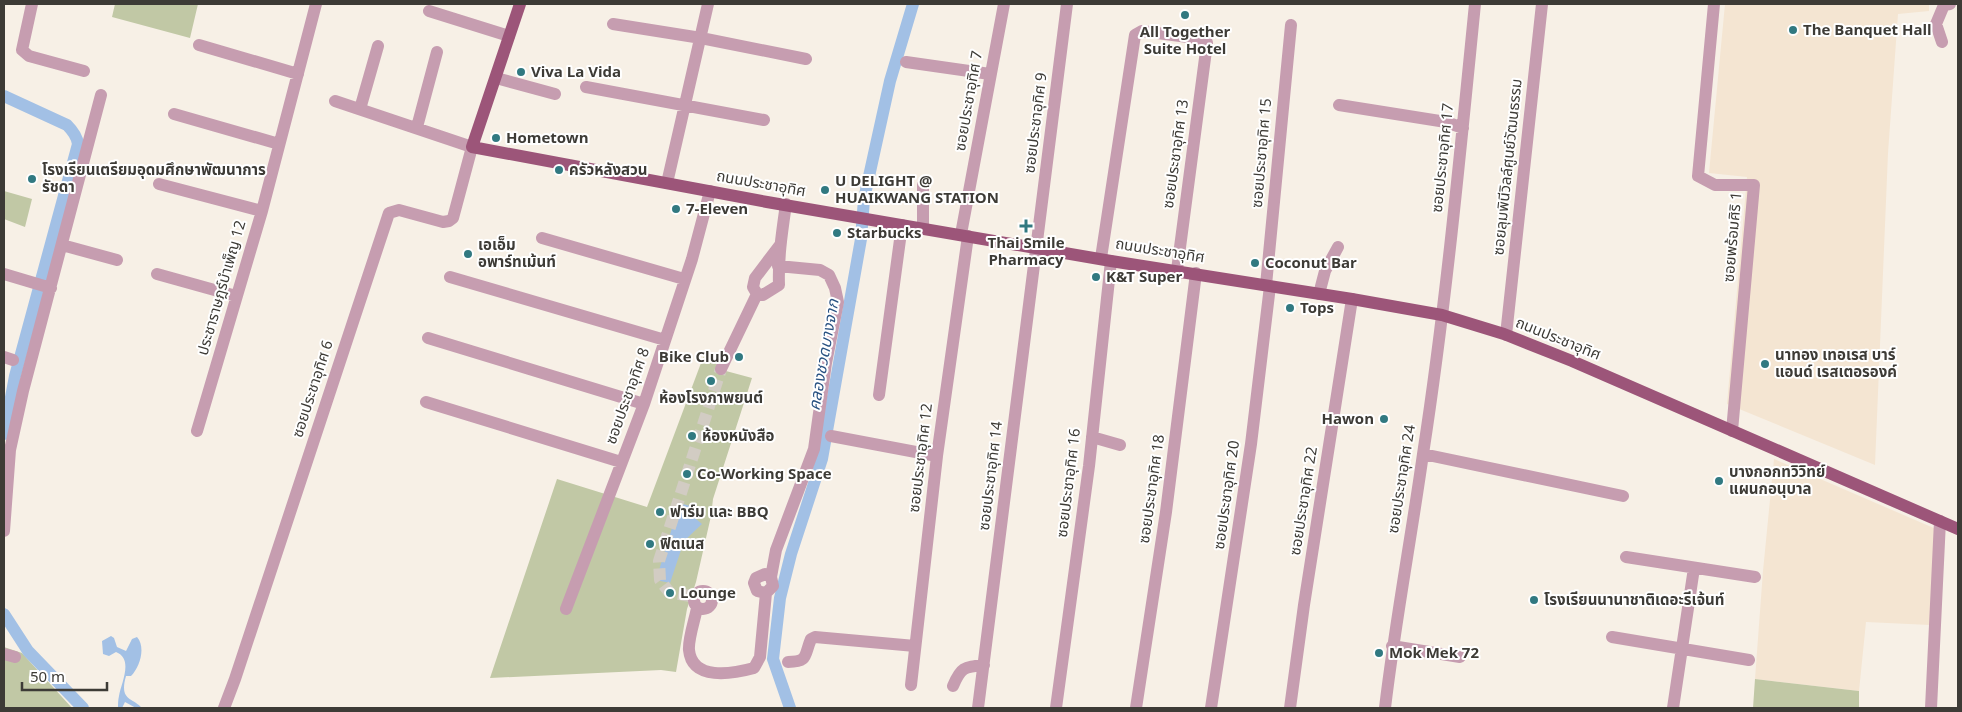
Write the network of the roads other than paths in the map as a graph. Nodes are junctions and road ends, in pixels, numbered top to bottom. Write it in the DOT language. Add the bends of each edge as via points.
graph roads {
  1 [pos="32,4"];
  2 [pos="316,4"];
  3 [pos="520,4"];
  4 [pos="708,4"];
  5 [pos="1004,4"];
  6 [pos="1067,4"];
  7 [pos="1475,4"];
  8 [pos="1542,4"];
  9 [pos="1714,4"];
  10 [pos="1951,4"];
  11 [pos="1958,4"];
  12 [pos="428,11"];
  13 [pos="613,24"];
  14 [pos="1291,25"];
  15 [pos="1135,35"];
  16 [pos="509,36"];
  17 [pos="701,38"];
  18 [pos="1942,42"];
  19 [pos="199,45"];
  20 [pos="378,46"];
  21 [pos="438,52"];
  22 [pos="806,59"];
  23 [pos="906,62"];
  24 [pos="84,71"];
  25 [pos="298,74"];
  26 [pos="990,74"];
  27 [pos="496,78"];
  28 [pos="586,87"];
  29 [pos="556,94"];
  30 [pos="101,95"];
  31 [pos="335,101"];
  32 [pos="1339,105"];
  33 [pos="684,106"];
  34 [pos="360,109"];
  35 [pos="174,114"];
  36 [pos="764,120"];
  37 [pos="417,127"];
  38 [pos="1463,128"];
  39 [pos="279,144"];
  40 [pos="472,147"];
  41 [pos="667,183"];
  42 [pos="159,184"];
  43 [pos="923,185"];
  44 [pos="710,191"];
  45 [pos="786,204"];
  46 [pos="262,211"];
  47 [pos="902,225"];
  48 [pos="923,228"];
  49 [pos="965,235"];
  50 [pos="542,238"];
  51 [pos="62,245"];
  52 [pos="780,246"];
  53 [pos="1036,247"];
  54 [pos="1338,247"];
  55 [pos="1106,259"];
  56 [pos="117,260"];
  57 [pos="778,266"];
  58 [pos="1177,270"];
  59 [pos="1196,273"];
  60 [pos="4,274"];
  61 [pos="157,274"];
  62 [pos="450,277"];
  63 [pos="684,279"];
  64 [pos="1268,286"];
  65 [pos="49,288"];
  66 [pos="757,294"];
  67 [pos="1319,294"];
  68 [pos="236,296"];
  69 [pos="1352,299"];
  70 [pos="1442,315"];
  71 [pos="1506,335"];
  72 [pos="428,338"];
  73 [pos="666,340"];
  74 [pos="721,370"];
  75 [pos="879,395"];
  76 [pos="426,402"];
  77 [pos="644,404"];
  78 [pos="197,431"];
  79 [pos="1732,431"];
  80 [pos="830,436"];
  81 [pos="1092,437"];
  82 [pos="1120,445"];
  83 [pos="1423,454"];
  84 [pos="937,456"];
  85 [pos="622,462"];
  86 [pos="1622,496"];
  87 [pos="1940,521"];
  88 [pos="1958,528"];
  89 [pos="4,531"];
  90 [pos="1626,557"];
  91 [pos="1694,568"];
  92 [pos="1755,577"];
  93 [pos="693,600"];
  94 [pos="566,609"];
  95 [pos="1612,637"];
  96 [pos="915,646"];
  97 [pos="1392,646"];
  98 [pos="1683,649"];
  99 [pos="1460,657"];
  100 [pos="1749,660"];
  101 [pos="788,662"];
  102 [pos="984,665"];
  103 [pos="911,685"];
  104 [pos="954,686"];
  105 [pos="224,708"];
  106 [pos="978,708"];
  107 [pos="1056,708"];
  108 [pos="1136,708"];
  109 [pos="1211,708"];
  110 [pos="1290,708"];
  111 [pos="1385,708"];
  112 [pos="1674,708"];
  113 [pos="1931,708"];
  1 -- 24 [label="street" via="22,50 29,56"];
  2 -- 25 [label="street, ประชาราษฎร์บำเพ็ญ 12"];
  3 -- 16 [label="main road"];
  4 -- 17 [label="street"];
  5 -- 26 [label="street, ซอยประชาอุทิศ 7"];
  6 -- 53 [label="street, ซอยประชาอุทิศ 9"];
  7 -- 38 [label="street, ซอยประชาอุทิศ 17"];
  8 -- 71 [label="street, ซอยลุมพินีวิลล์ศูนย์วัฒนธรรม"];
  9 -- 79 [label="street, ซอยพร้อมศิริ 1" via="1698,176 1715,185 1754,185"];
  10 -- 11 [label="street"];
  10 -- 18 [label="street" via="1944,5 1936,24"];
  12 -- 16 [label="street"];
  13 -- 17 [label="street"];
  14 -- 64 [label="street, ซอยประชาอุทิศ 15"];
  15 -- 55 [label="street, ซอยประชาอุทิศ 16"];
  15 -- 58 [label="street, ซอยประชาอุทิศ 13" via="1142,31 1203,39 1207,43"];
  16 -- 27 [label="main road"];
  17 -- 22 [label="street"];
  17 -- 33 [label="street"];
  19 -- 25 [label="street"];
  20 -- 34 [label="street"];
  21 -- 37 [label="street"];
  23 -- 26 [label="street"];
  25 -- 39 [label="street, ประชาราษฎร์บำเพ็ญ 12"];
  26 -- 49 [label="street, ซอยประชาอุทิศ 7"];
  27 -- 29 [label="street"];
  27 -- 40 [label="main road"];
  28 -- 33 [label="street"];
  30 -- 51 [label="street"];
  31 -- 34 [label="street"];
  32 -- 38 [label="street" via="1446,122"];
  33 -- 36 [label="street"];
  33 -- 41 [label="street"];
  34 -- 37 [label="street"];
  35 -- 39 [label="street"];
  37 -- 40 [label="street"];
  38 -- 70 [label="street, ซอยประชาอุทิศ 17"];
  39 -- 46 [label="street, ประชาราษฎร์บำเพ็ญ 12"];
  40 -- 41 [label="main road, ถนนประชาอุทิศ"];
  40 -- 105 [label="street, ซอยประชาอุทิศ 6" via="453,218 449,222 399,210 388,213"];
  41 -- 44 [label="main road, ถนนประชาอุทิศ"];
  42 -- 46 [label="street"];
  43 -- 48 [label="street"];
  44 -- 45 [label="main road, ถนนประชาอุทิศ"];
  44 -- 63 [label="street, ซอยประชาอุทิศ 8"];
  45 -- 47 [label="main road, ถนนประชาอุทิศ"];
  45 -- 52 [label="street"];
  46 -- 68 [label="street, ประชาราษฎร์บำเพ็ญ 12"];
  47 -- 48 [label="main road, ถนนประชาอุทิศ"];
  47 -- 75 [label="street"];
  48 -- 49 [label="main road, ถนนประชาอุทิศ"];
  49 -- 53 [label="main road, ถนนประชาอุทิศ"];
  49 -- 84 [label="street, ซอยประชาอุทิศ 12"];
  50 -- 63 [label="street"];
  51 -- 56 [label="street"];
  51 -- 65 [label="street"];
  52 -- 57 [label="street"];
  52 -- 66 [label="street" via="755,278"];
  53 -- 55 [label="main road, ถนนประชาอุทิศ"];
  53 -- 102 [label="street, ซอยประชาอุทิศ 14"];
  54 -- 67 [label="street" via="1325,271"];
  55 -- 58 [label="main road, ถนนประชาอุทิศ"];
  55 -- 81 [label="street, ซอยประชาอุทิศ 16"];
  57 -- 66 [label="street" via="778,285 763,295"];
  57 -- 93 [label="street" via="820,270 829,276 838,302 814,449 776,550 770,577 773,586 766,593 760,657 754,668 739,672 705,672 694,665 689,650"];
  58 -- 59 [label="main road, ถนนประชาอุทิศ"];
  59 -- 64 [label="main road, ถนนประชาอุทิศ"];
  59 -- 108 [label="street, ซอยประชาอุทิศ 18" via="1166,512"];
  60 -- 65 [label="street"];
  61 -- 68 [label="street"];
  62 -- 73 [label="street"];
  63 -- 73 [label="street, ซอยประชาอุทิศ 8"];
  64 -- 67 [label="main road, ถนนประชาอุทิศ"];
  64 -- 109 [label="street, ซอยประชาอุทิศ 20" via="1251,444"];
  65 -- 89 [label="street" via="10,450"];
  66 -- 74 [label="street"];
  67 -- 69 [label="main road, ถนนประชาอุทิศ"];
  68 -- 78 [label="street, ประชาราษฎร์บำเพ็ญ 12"];
  69 -- 70 [label="main road, ถนนประชาอุทิศ"];
  69 -- 110 [label="street, ซอยประชาอุทิศ 22"];
  70 -- 71 [label="main road, ถนนประชาอุทิศ"];
  70 -- 83 [label="street, ซอยประชาอุทิศ 24"];
  71 -- 79 [label="main road, ถนนประชาอุทิศ"];
  72 -- 77 [label="street"];
  73 -- 77 [label="street, ซอยประชาอุทิศ 8"];
  76 -- 85 [label="street"];
  77 -- 85 [label="street, ซอยประชาอุทิศ 8"];
  79 -- 87 [label="main road, ถนนประชาอุทิศ"];
  80 -- 84 [label="street"];
  81 -- 82 [label="street"];
  81 -- 107 [label="street, ซอยประชาอุทิศ 16"];
  83 -- 86 [label="street"];
  83 -- 97 [label="street, ซอยประชาอุทิศ 24"];
  84 -- 96 [label="street, ซอยประชาอุทิศ 12"];
  85 -- 94 [label="street, ซอยประชาอุทิศ 8"];
  87 -- 88 [label="main road, ถนนประชาอุทิศ"];
  87 -- 113 [label="street"];
  90 -- 91 [label="street"];
  91 -- 92 [label="street"];
  91 -- 98 [label="street"];
  95 -- 98 [label="street"];
  96 -- 101 [label="street" via="815,637 811,639 803,660"];
  96 -- 103 [label="street, ซอยประชาอุทิศ 12"];
  97 -- 99 [label="street"];
  97 -- 111 [label="street, ซอยประชาอุทิศ 24"];
  98 -- 100 [label="street"];
  98 -- 112 [label="street"];
  102 -- 104 [label="street" via="964,668"];
  102 -- 106 [label="street, ซอยประชาอุทิศ 14"];
}
